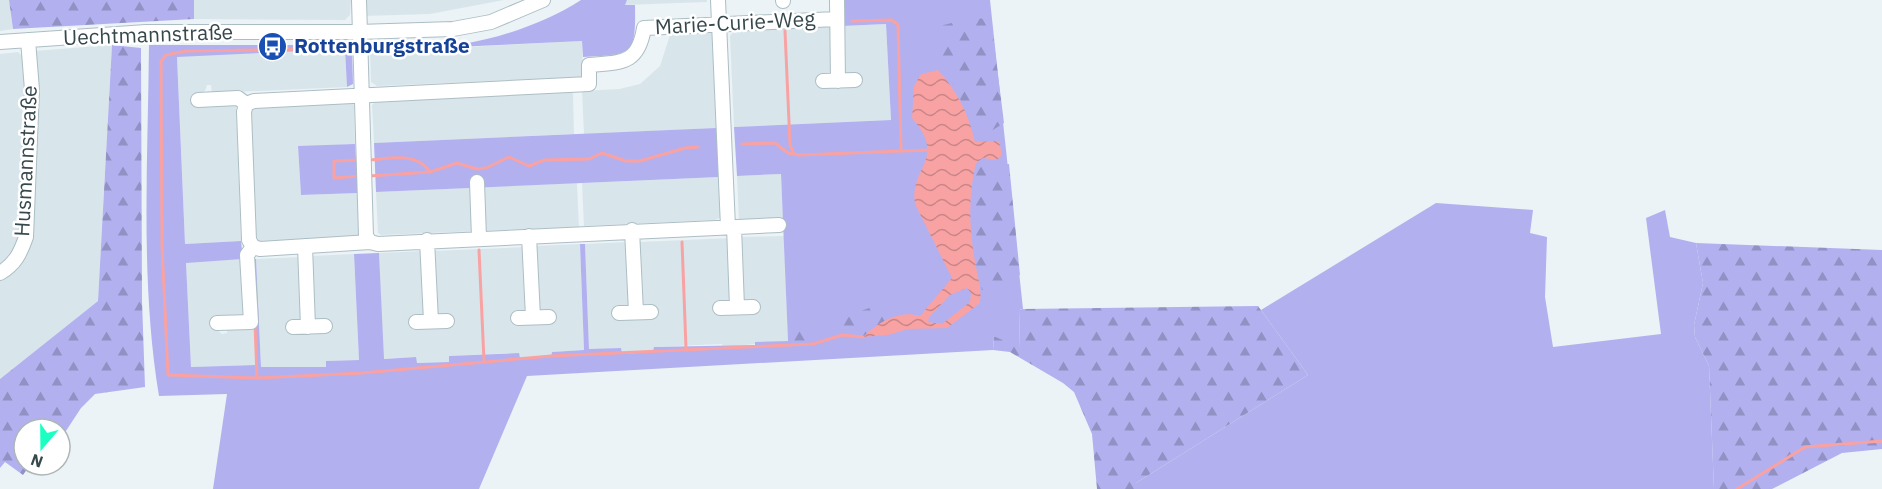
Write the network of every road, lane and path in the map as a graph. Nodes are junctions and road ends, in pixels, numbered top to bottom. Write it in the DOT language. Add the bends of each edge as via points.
graph roads {
  1 [pos="359,0"];
  2 [pos="543,0"];
  3 [pos="718,0"];
  4 [pos="837,0"];
  5 [pos="836,19"];
  6 [pos="719,24"];
  7 [pos="358,32"];
  8 [pos="28,40"];
  9 [pos="0,42"];
  10 [pos="855,80"];
  11 [pos="823,81"];
  12 [pos="838,81"];
  13 [pos="360,95"];
  14 [pos="198,100"];
  15 [pos="246,104"];
  16 [pos="477,182"];
  17 [pos="779,225"];
  18 [pos="731,227"];
  19 [pos="632,230"];
  20 [pos="529,236"];
  21 [pos="479,238"];
  22 [pos="427,240"];
  23 [pos="370,242"];
  24 [pos="305,246"];
  25 [pos="253,247"];
  26 [pos="0,273"];
  27 [pos="737,307"];
  28 [pos="753,307"];
  29 [pos="720,308"];
  30 [pos="636,312"];
  31 [pos="651,312"];
  32 [pos="619,313"];
  33 [pos="533,317"];
  34 [pos="549,317"];
  35 [pos="518,318"];
  36 [pos="431,321"];
  37 [pos="447,321"];
  38 [pos="416,322"];
  39 [pos="217,323"];
  40 [pos="325,326"];
  41 [pos="293,327"];
  42 [pos="308,327"];
  1 -- 7 [label="street"];
  2 -- 7 [label="street, Uechtmannstraße" via="465,28"];
  3 -- 6 [label="street"];
  4 -- 5 [label="street"];
  5 -- 6 [label="street, Marie-Curie-Weg"];
  5 -- 12 [label="street, Marie-Curie-Weg"];
  6 -- 13 [label="street, Marie-Curie-Weg" via="644,28 639,48 629,59 589,65 589,84"];
  6 -- 18 [label="street"];
  7 -- 8 [label="street, Uechtmannstraße" via="146,32"];
  7 -- 13 [label="street"];
  8 -- 9 [label="street, Uechtmannstraße"];
  8 -- 26 [label="street, Husmannstraße" via="32,90 26,237 16,259"];
  10 -- 12 [label="street"];
  11 -- 12 [label="street"];
  13 -- 15 [label="street"];
  13 -- 23 [label="street" via="366,236"];
  14 -- 15 [label="street" via="237,98"];
  15 -- 25 [label="street" via="249,240"];
  16 -- 21 [label="street"];
  17 -- 18 [label="street"];
  18 -- 19 [label="street"];
  18 -- 27 [label="street"];
  19 -- 20 [label="street"];
  19 -- 30 [label="street"];
  20 -- 21 [label="street"];
  20 -- 33 [label="street"];
  21 -- 22 [label="street"];
  22 -- 23 [label="street"];
  22 -- 36 [label="street"];
  23 -- 24 [label="street"];
  24 -- 25 [label="street"];
  24 -- 42 [label="street"];
  25 -- 39 [label="street" via="247,255 250,322"];
  27 -- 28 [label="street"];
  27 -- 29 [label="street"];
  30 -- 31 [label="street"];
  30 -- 32 [label="street"];
  33 -- 34 [label="street"];
  33 -- 35 [label="street"];
  36 -- 37 [label="street"];
  36 -- 38 [label="street"];
  40 -- 42 [label="street"];
  41 -- 42 [label="street"];
}
